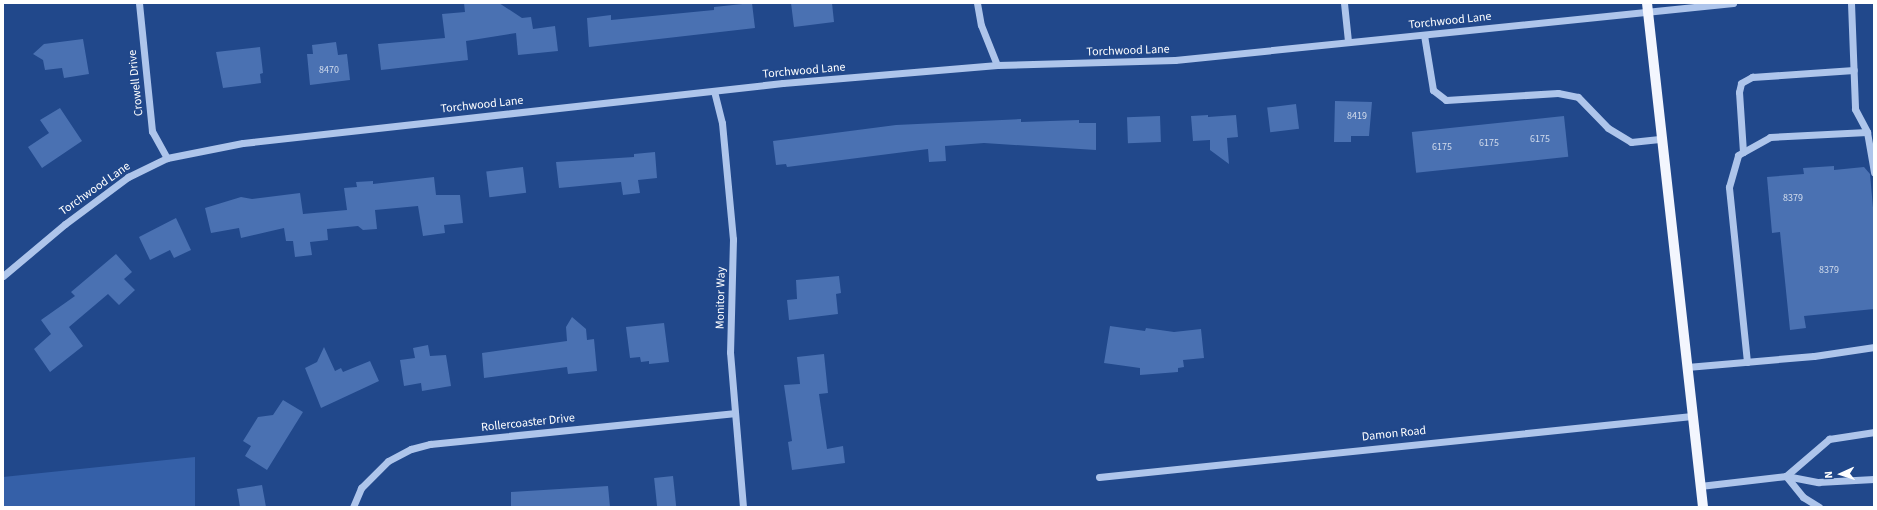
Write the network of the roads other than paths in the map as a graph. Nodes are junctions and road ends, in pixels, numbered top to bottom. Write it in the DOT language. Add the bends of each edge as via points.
graph roads {
  1 [pos="139,3"];
  2 [pos="977,3"];
  3 [pos="1344,3"];
  4 [pos="1733,3"];
  5 [pos="1851,3"];
  6 [pos="1648,7"];
  7 [pos="1424,35"];
  8 [pos="1348,42"];
  9 [pos="997,65"];
  10 [pos="1854,70"];
  11 [pos="714,91"];
  12 [pos="1867,132"];
  13 [pos="1662,139"];
  14 [pos="1743,152"];
  15 [pos="167,158"];
  16 [pos="1874,172"];
  17 [pos="3,276"];
  18 [pos="1874,347"];
  19 [pos="1747,362"];
  20 [pos="1687,367"];
  21 [pos="733,413"];
  22 [pos="1692,416"];
  23 [pos="1874,432"];
  24 [pos="1786,476"];
  25 [pos="1099,477"];
  26 [pos="1874,479"];
  27 [pos="1700,486"];
  28 [pos="353,507"];
  29 [pos="743,507"];
  30 [pos="1703,507"];
  31 [pos="1819,507"];
  1 -- 15 [label="street, Crowell Drive" via="152,131"];
  2 -- 9 [label="street" via="981,25"];
  3 -- 8 [label="street"];
  4 -- 6 [label="street, Torchwood Lane"];
  5 -- 10 [label="street"];
  6 -- 7 [label="street, Torchwood Lane"];
  6 -- 13 [label="main road"];
  7 -- 8 [label="street, Torchwood Lane"];
  7 -- 13 [label="street" via="1433,90 1446,100 1558,92 1578,97 1608,128 1631,142"];
  8 -- 9 [label="street, Torchwood Lane" via="1175,60"];
  9 -- 11 [label="street, Torchwood Lane"];
  10 -- 12 [label="street" via="1855,109"];
  10 -- 14 [label="street" via="1752,78 1741,83 1739,92"];
  11 -- 15 [label="street, Torchwood Lane" via="242,143"];
  11 -- 21 [label="street, Monitor Way" via="722,123 733,239 730,352"];
  12 -- 14 [label="street" via="1770,137"];
  12 -- 16 [label="street"];
  13 -- 20 [label="main road"];
  14 -- 19 [label="street" via="1738,155 1729,186"];
  15 -- 17 [label="street, Torchwood Lane" via="128,177 65,224"];
  18 -- 19 [label="street"];
  19 -- 20 [label="street"];
  20 -- 22 [label="main road"];
  21 -- 28 [label="street, Rollercoaster Drive" via="430,444 411,449 388,461 361,488"];
  21 -- 29 [label="street, Monitor Way"];
  22 -- 25 [label="street, Damon Road"];
  22 -- 27 [label="main road"];
  23 -- 24 [label="street" via="1829,439"];
  24 -- 26 [label="street" via="1818,482"];
  24 -- 27 [label="street"];
  24 -- 31 [label="street" via="1803,497"];
  27 -- 30 [label="main road"];
}
